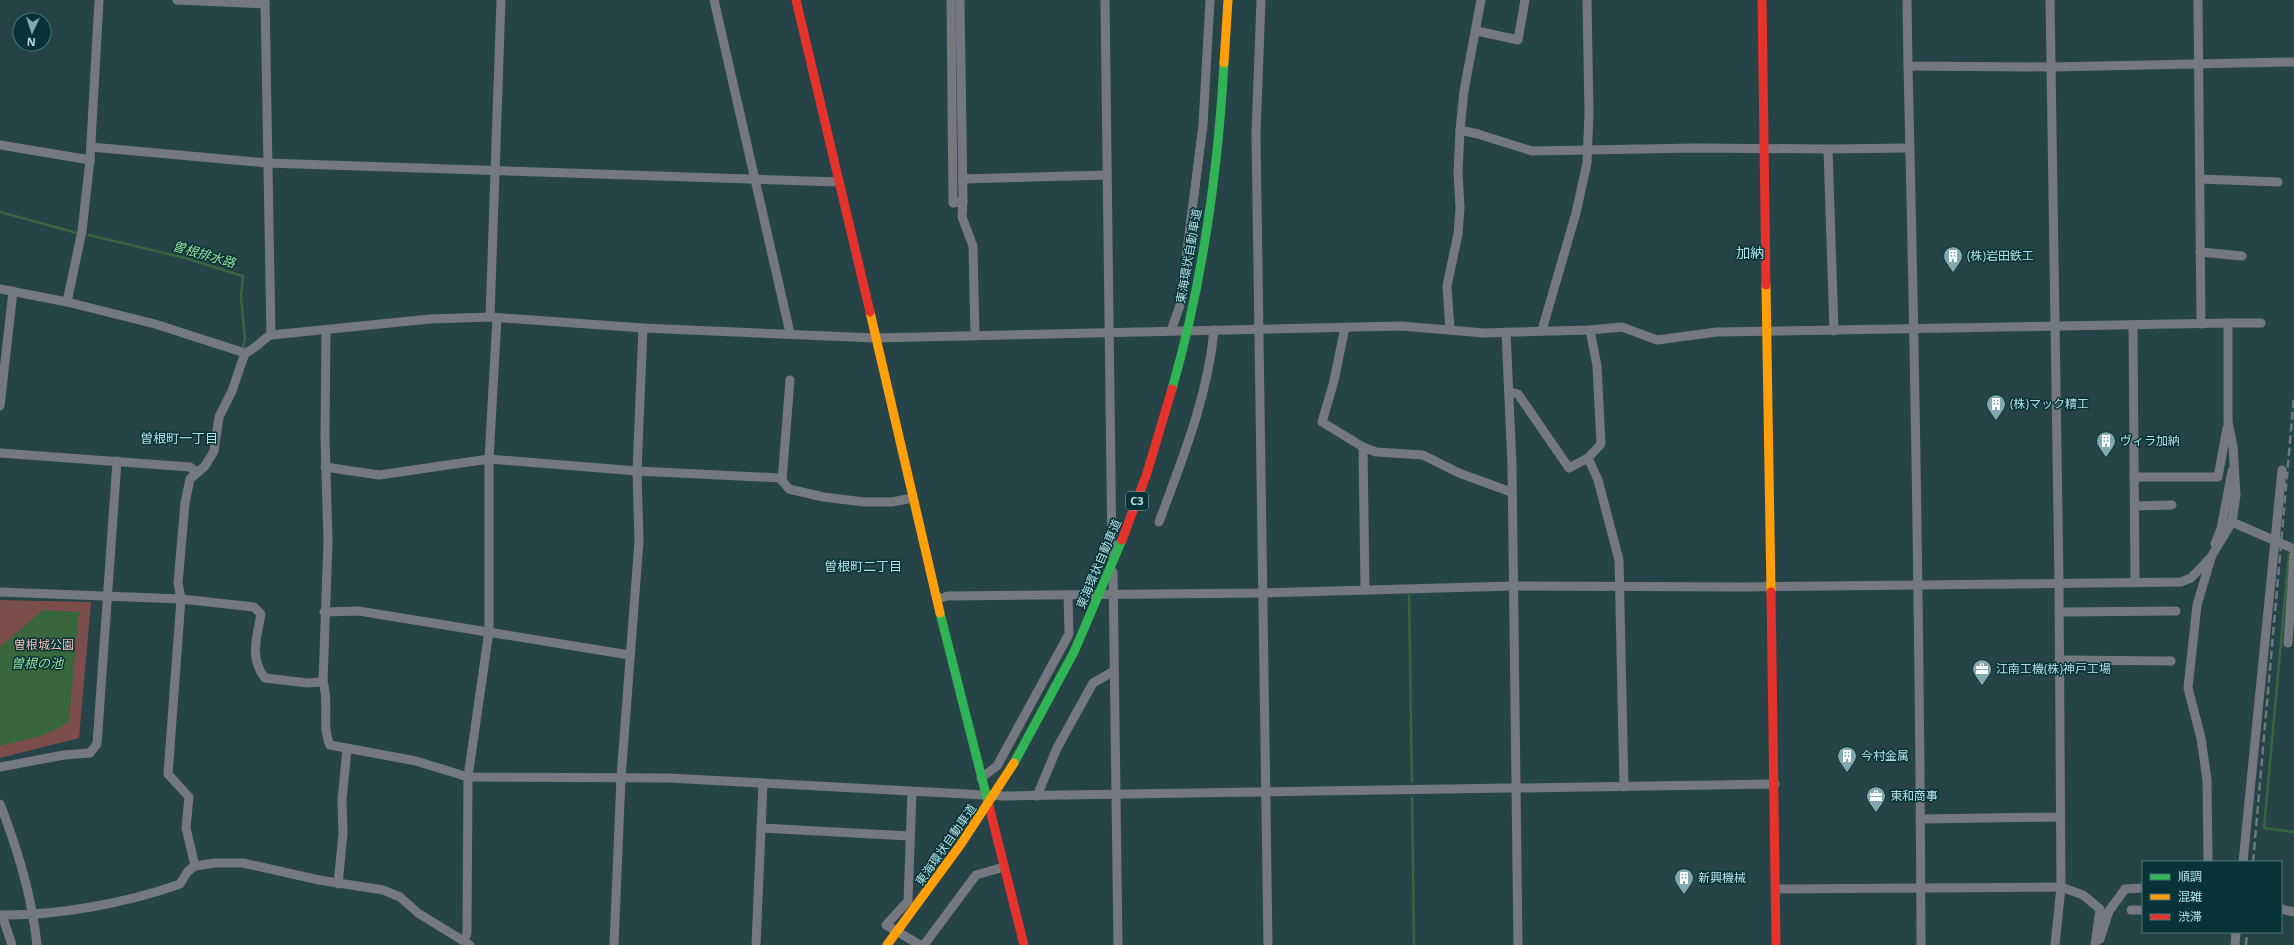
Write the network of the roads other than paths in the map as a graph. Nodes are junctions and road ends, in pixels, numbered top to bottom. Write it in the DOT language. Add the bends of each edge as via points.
graph roads {
  1 [pos="99,0"];
  2 [pos="177,0"];
  3 [pos="501,0"];
  4 [pos="714,0"];
  5 [pos="796,0"];
  6 [pos="951,0"];
  7 [pos="960,0"];
  8 [pos="1105,0"];
  9 [pos="1210,0"];
  10 [pos="1228,0"];
  11 [pos="1261,0"];
  12 [pos="1481,0"];
  13 [pos="1525,0"];
  14 [pos="1587,0"];
  15 [pos="1762,0"];
  16 [pos="1907,0"];
  17 [pos="2050,0"];
  18 [pos="2198,0"];
  19 [pos="265,2"];
  20 [pos="1477,31"];
  21 [pos="2292,62"];
  22 [pos="2198,64"];
  23 [pos="1908,66"];
  24 [pos="2051,67"];
  25 [pos="1460,130"];
  26 [pos="0,145"];
  27 [pos="91,147"];
  28 [pos="1765,147"];
  29 [pos="1910,148"];
  30 [pos="1828,149"];
  31 [pos="1589,151"];
  32 [pos="90,160"];
  33 [pos="267,163"];
  34 [pos="496,171"];
  35 [pos="1107,175"];
  36 [pos="962,179"];
  37 [pos="2200,179"];
  38 [pos="754,180"];
  39 [pos="838,182"];
  40 [pos="2278,182"];
  41 [pos="962,201"];
  42 [pos="2200,252"];
  43 [pos="2242,256"];
  44 [pos="0,289"];
  45 [pos="13,291"];
  46 [pos="67,302"];
  47 [pos="494,318"];
  48 [pos="2261,323"];
  49 [pos="2201,324"];
  50 [pos="2228,324"];
  51 [pos="2133,326"];
  52 [pos="1345,327"];
  53 [pos="2055,327"];
  54 [pos="643,328"];
  55 [pos="1260,328"];
  56 [pos="1214,330"];
  57 [pos="1450,330"];
  58 [pos="1542,330"];
  59 [pos="1590,330"];
  60 [pos="1914,330"];
  61 [pos="326,331"];
  62 [pos="1171,331"];
  63 [pos="1834,331"];
  64 [pos="1109,332"];
  65 [pos="1506,332"];
  66 [pos="1768,332"];
  67 [pos="790,333"];
  68 [pos="271,335"];
  69 [pos="975,336"];
  70 [pos="876,338"];
  71 [pos="245,353"];
  72 [pos="790,380"];
  73 [pos="1510,392"];
  74 [pos="0,406"];
  75 [pos="2228,422"];
  76 [pos="1363,447"];
  77 [pos="0,453"];
  78 [pos="1588,458"];
  79 [pos="489,459"];
  80 [pos="117,461"];
  81 [pos="2234,464"];
  82 [pos="325,467"];
  83 [pos="2282,470"];
  84 [pos="637,471"];
  85 [pos="196,472"];
  86 [pos="2134,477"];
  87 [pos="782,481"];
  88 [pos="1511,492"];
  89 [pos="913,498"];
  90 [pos="2172,505"];
  91 [pos="2135,506"];
  92 [pos="1159,522"];
  93 [pos="2232,522"];
  94 [pos="2275,541"];
  95 [pos="2294,549"];
  96 [pos="2294,555"];
  97 [pos="2211,557"];
  98 [pos="2135,581"];
  99 [pos="2059,582"];
  100 [pos="1917,584"];
  101 [pos="1772,585"];
  102 [pos="1513,586"];
  103 [pos="1620,586"];
  104 [pos="1365,590"];
  105 [pos="0,592"];
  106 [pos="1263,593"];
  107 [pos="108,595"];
  108 [pos="1068,595"];
  109 [pos="1113,595"];
  110 [pos="181,599"];
  111 [pos="937,599"];
  112 [pos="2176,611"];
  113 [pos="324,612"];
  114 [pos="2059,612"];
  115 [pos="489,631"];
  116 [pos="2288,643"];
  117 [pos="629,655"];
  118 [pos="2059,660"];
  119 [pos="2171,661"];
  120 [pos="1114,671"];
  121 [pos="323,682"];
  122 [pos="347,749"];
  123 [pos="0,767"];
  124 [pos="468,777"];
  125 [pos="621,778"];
  126 [pos="981,778"];
  127 [pos="763,783"];
  128 [pos="1775,784"];
  129 [pos="1624,787"];
  130 [pos="1515,788"];
  131 [pos="912,792"];
  132 [pos="1265,792"];
  133 [pos="1115,794"];
  134 [pos="986,795"];
  135 [pos="1037,796"];
  136 [pos="0,804"];
  137 [pos="2060,817"];
  138 [pos="1921,819"];
  139 [pos="761,828"];
  140 [pos="909,836"];
  141 [pos="2208,861"];
  142 [pos="2242,861"];
  143 [pos="195,866"];
  144 [pos="1004,867"];
  145 [pos="338,884"];
  146 [pos="2061,887"];
  147 [pos="1921,888"];
  148 [pos="2142,888"];
  149 [pos="1776,889"];
  150 [pos="2282,909"];
  151 [pos="2131,910"];
  152 [pos="2142,910"];
  153 [pos="2294,912"];
  154 [pos="1,916"];
  155 [pos="34,916"];
  156 [pos="2236,933"];
  157 [pos="467,943"];
  158 [pos="12,945"];
  159 [pos="37,945"];
  160 [pos="614,945"];
  161 [pos="756,945"];
  162 [pos="887,945"];
  163 [pos="920,945"];
  164 [pos="924,945"];
  165 [pos="1024,945"];
  166 [pos="1118,945"];
  167 [pos="1268,945"];
  168 [pos="1518,945"];
  169 [pos="1776,945"];
  170 [pos="1921,945"];
  171 [pos="2055,945"];
  172 [pos="2097,945"];
  173 [pos="2235,945"];
  1 -- 27 [label="street"];
  2 -- 19 [label="street"];
  3 -- 34 [label="street"];
  4 -- 38 [label="street"];
  5 -- 39 [label="main road"];
  6 -- 41 [label="street" via="953,203"];
  7 -- 36 [label="street"];
  8 -- 35 [label="street"];
  9 -- 62 [label="street" via="1202,133 1180,305"];
  10 -- 162 [label="main road, 東海環状自動車道 / C3, bridge" via="1223,96 1200,272 1181,360 1158,440 1130,521 1100,595 1030,737 931,889"];
  11 -- 55 [label="street" via="1256,134"];
  12 -- 20 [label="street"];
  13 -- 20 [label="street" via="1518,40"];
  14 -- 31 [label="street"];
  15 -- 28 [label="main road"];
  16 -- 23 [label="street"];
  17 -- 24 [label="street"];
  18 -- 22 [label="street"];
  19 -- 33 [label="street"];
  20 -- 25 [label="street" via="1464,91"];
  21 -- 22 [label="street"];
  22 -- 24 [label="street"];
  22 -- 37 [label="street"];
  23 -- 24 [label="street"];
  23 -- 29 [label="street"];
  24 -- 53 [label="street"];
  25 -- 31 [label="street" via="1532,151"];
  25 -- 57 [label="street" via="1459,221 1447,286"];
  26 -- 32 [label="street"];
  27 -- 32 [label="street"];
  27 -- 33 [label="street"];
  28 -- 30 [label="street"];
  28 -- 31 [label="street"];
  28 -- 66 [label="main road"];
  29 -- 30 [label="street"];
  29 -- 60 [label="street"];
  30 -- 63 [label="street"];
  31 -- 58 [label="street" via="1576,213"];
  32 -- 46 [label="street" via="82,231"];
  33 -- 34 [label="street"];
  33 -- 68 [label="street"];
  34 -- 38 [label="street"];
  34 -- 47 [label="street"];
  35 -- 36 [label="street"];
  35 -- 64 [label="street"];
  36 -- 41 [label="street"];
  37 -- 40 [label="street"];
  37 -- 42 [label="street"];
  38 -- 39 [label="street"];
  38 -- 67 [label="street"];
  39 -- 70 [label="main road"];
  41 -- 69 [label="street" via="962,217 973,246"];
  42 -- 43 [label="street"];
  42 -- 49 [label="street"];
  44 -- 45 [label="street"];
  45 -- 46 [label="street"];
  45 -- 74 [label="street"];
  46 -- 71 [label="street" via="155,324"];
  47 -- 54 [label="street"];
  47 -- 61 [label="street" via="430,319"];
  47 -- 79 [label="street"];
  48 -- 50 [label="street"];
  49 -- 50 [label="street"];
  49 -- 51 [label="street"];
  50 -- 75 [label="street"];
  51 -- 53 [label="street"];
  51 -- 86 [label="street"];
  52 -- 55 [label="street"];
  52 -- 57 [label="street" via="1402,326"];
  52 -- 76 [label="street" via="1334,381 1322,422"];
  53 -- 60 [label="street"];
  53 -- 99 [label="street"];
  54 -- 67 [label="street"];
  54 -- 84 [label="street"];
  55 -- 56 [label="street"];
  55 -- 106 [label="street"];
  56 -- 62 [label="street"];
  56 -- 92 [label="street" via="1211,358 1187,447"];
  57 -- 65 [label="street"];
  58 -- 59 [label="street"];
  58 -- 65 [label="street"];
  59 -- 66 [label="street" via="1622,327 1657,340 1717,332"];
  59 -- 78 [label="street" via="1597,366 1600,444"];
  60 -- 63 [label="street"];
  60 -- 100 [label="street"];
  61 -- 68 [label="street"];
  61 -- 82 [label="street"];
  62 -- 64 [label="street"];
  63 -- 66 [label="street"];
  64 -- 69 [label="street"];
  64 -- 109 [label="street"];
  65 -- 73 [label="street"];
  66 -- 101 [label="main road"];
  67 -- 70 [label="street"];
  68 -- 71 [label="street"];
  69 -- 70 [label="street"];
  70 -- 89 [label="main road"];
  71 -- 85 [label="street" via="232,391 219,417 214,451 205,466"];
  72 -- 87 [label="street"];
  73 -- 78 [label="street" via="1518,394 1569,468"];
  73 -- 88 [label="street"];
  75 -- 81 [label="street"];
  75 -- 86 [label="street" via="2218,477"];
  76 -- 88 [label="street" via="1376,452 1423,455 1459,473"];
  76 -- 104 [label="street"];
  77 -- 80 [label="street"];
  78 -- 103 [label="street" via="1598,480 1609,519 1619,560"];
  79 -- 82 [label="street" via="379,475"];
  79 -- 84 [label="street"];
  79 -- 115 [label="street"];
  80 -- 85 [label="street" via="190,467"];
  80 -- 107 [label="street"];
  81 -- 93 [label="street" via="2236,495"];
  81 -- 97 [label="street" via="2228,483 2221,530"];
  82 -- 113 [label="street" via="328,542"];
  83 -- 94 [label="street"];
  84 -- 87 [label="street" via="750,475 780,478"];
  84 -- 117 [label="street" via="639,541"];
  85 -- 110 [label="street" via="190,479 185,503 178,582"];
  86 -- 91 [label="street"];
  87 -- 89 [label="street" via="790,489 823,497 892,502"];
  88 -- 102 [label="street"];
  89 -- 111 [label="main road"];
  90 -- 91 [label="street"];
  91 -- 98 [label="street"];
  93 -- 94 [label="street"];
  93 -- 97 [label="street"];
  94 -- 95 [label="street"];
  94 -- 142 [label="street"];
  96 -- 116 [label="street"];
  97 -- 98 [label="street" via="2191,578 2181,582"];
  97 -- 141 [label="street" via="2197,605 2188,688 2201,738 2207,780"];
  98 -- 99 [label="street"];
  99 -- 100 [label="street"];
  99 -- 114 [label="street"];
  100 -- 101 [label="street"];
  100 -- 138 [label="street"];
  101 -- 103 [label="street"];
  101 -- 128 [label="main road"];
  102 -- 103 [label="street"];
  102 -- 104 [label="street"];
  102 -- 130 [label="street"];
  103 -- 129 [label="street"];
  104 -- 106 [label="street"];
  105 -- 107 [label="street"];
  106 -- 109 [label="street"];
  106 -- 132 [label="street"];
  107 -- 110 [label="street"];
  107 -- 123 [label="street" via="97,744 90,753 64,755"];
  108 -- 109 [label="street"];
  108 -- 111 [label="street" via="948,596"];
  108 -- 126 [label="street" via="1069,634 997,766"];
  109 -- 120 [label="street"];
  110 -- 121 [label="street" via="254,607 261,614 254,650 258,670 265,678 308,683"];
  110 -- 143 [label="street" via="168,774 189,797 186,828"];
  111 -- 126 [label="main road"];
  112 -- 114 [label="street"];
  113 -- 115 [label="street" via="359,611"];
  113 -- 121 [label="street"];
  114 -- 118 [label="street"];
  115 -- 117 [label="street"];
  115 -- 124 [label="street"];
  117 -- 125 [label="street"];
  118 -- 119 [label="street"];
  118 -- 137 [label="street"];
  120 -- 133 [label="street"];
  120 -- 135 [label="street" via="1093,683 1057,748"];
  121 -- 122 [label="street" via="326,691 326,737 330,745"];
  122 -- 124 [label="street" via="416,761"];
  122 -- 145 [label="street"];
  124 -- 125 [label="street"];
  124 -- 157 [label="street"];
  125 -- 127 [label="street"];
  125 -- 160 [label="street"];
  126 -- 134 [label="main road"];
  127 -- 131 [label="street"];
  127 -- 139 [label="street"];
  128 -- 129 [label="street"];
  128 -- 149 [label="main road"];
  129 -- 130 [label="street"];
  130 -- 132 [label="street"];
  130 -- 168 [label="street"];
  131 -- 134 [label="street"];
  131 -- 140 [label="street"];
  132 -- 133 [label="street"];
  132 -- 167 [label="street"];
  133 -- 135 [label="street"];
  133 -- 166 [label="street"];
  134 -- 135 [label="street"];
  134 -- 144 [label="main road"];
  136 -- 155 [label="street" via="17,846"];
  137 -- 138 [label="street"];
  137 -- 146 [label="street"];
  138 -- 147 [label="street"];
  139 -- 140 [label="street"];
  139 -- 161 [label="street"];
  140 -- 163 [label="street" via="908,901 886,926"];
  143 -- 145 [label="street" via="243,863"];
  143 -- 155 [label="street" via="188,871 180,884 162,891"];
  144 -- 164 [label="street" via="976,875"];
  144 -- 165 [label="main road"];
  145 -- 157 [label="street" via="383,890 400,897 418,913"];
  146 -- 147 [label="street"];
  146 -- 171 [label="street"];
  146 -- 172 [label="street" via="2083,895 2100,909"];
  147 -- 149 [label="street"];
  147 -- 170 [label="street"];
  148 -- 172 [label="street" via="2125,889 2110,911"];
  149 -- 169 [label="main road"];
  150 -- 153 [label="street"];
  151 -- 152 [label="street"];
  154 -- 155 [label="street"];
  154 -- 158 [label="street"];
  155 -- 159 [label="street"];
  156 -- 173 [label="street"];
}
